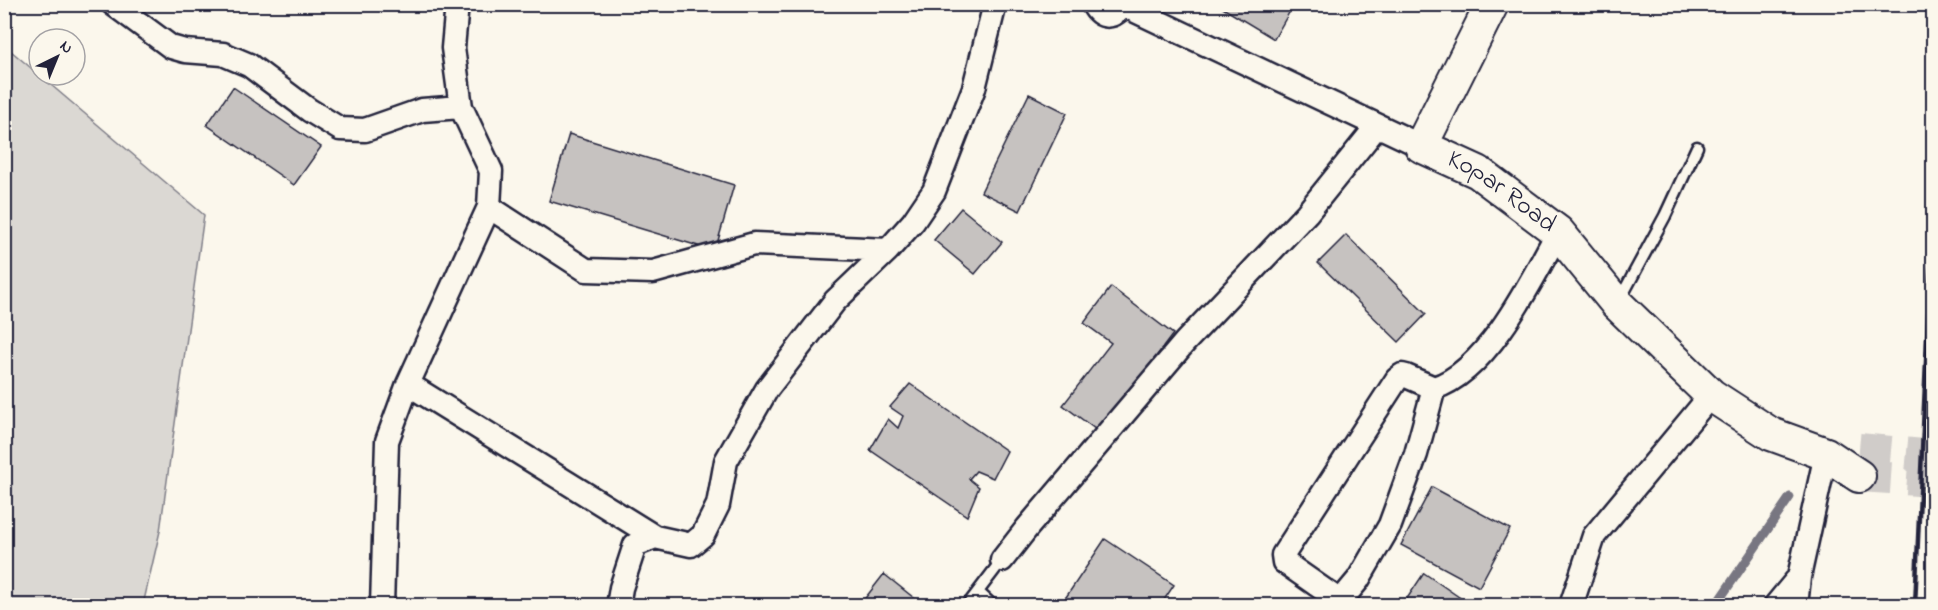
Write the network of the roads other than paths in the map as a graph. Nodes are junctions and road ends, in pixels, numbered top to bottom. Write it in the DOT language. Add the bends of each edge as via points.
graph roads {
  1 [pos="113,4"];
  2 [pos="457,4"];
  3 [pos="995,4"];
  4 [pos="1093,4"];
  5 [pos="1492,4"];
  6 [pos="1123,5"];
  7 [pos="461,107"];
  8 [pos="1377,126"];
  9 [pos="1420,146"];
  10 [pos="1697,147"];
  11 [pos="489,207"];
  12 [pos="1558,232"];
  13 [pos="888,250"];
  14 [pos="1617,304"];
  15 [pos="408,384"];
  16 [pos="1434,388"];
  17 [pos="1711,395"];
  18 [pos="1826,453"];
  19 [pos="1859,462"];
  20 [pos="655,537"];
  21 [pos="1002,560"];
  22 [pos="1799,577"];
  23 [pos="978,592"];
  24 [pos="382,606"];
  25 [pos="618,606"];
  26 [pos="967,606"];
  27 [pos="993,606"];
  28 [pos="1571,606"];
  29 [pos="1774,606"];
  30 [pos="1796,606"];
  1 -- 7 [label="street" via="171,47 223,54 249,64 340,129 365,130 422,111"];
  2 -- 7 [label="street" via="453,48"];
  3 -- 13 [label="street" via="974,88 933,191"];
  4 -- 6 [label="street" via="1097,12 1108,16"];
  5 -- 9 [label="street"];
  6 -- 8 [label="street, Kopar Road"];
  7 -- 11 [label="street" via="491,171"];
  8 -- 9 [label="street, Kopar Road"];
  8 -- 21 [label="street" via="1308,213 1185,342"];
  9 -- 12 [label="street, Kopar Road" via="1478,172"];
  10 -- 14 [label="lane"];
  11 -- 13 [label="street" via="586,270 653,272 754,244"];
  11 -- 15 [label="street"];
  12 -- 14 [label="street, Kopar Road"];
  12 -- 16 [label="street" via="1485,352 1449,383"];
  13 -- 20 [label="street" via="835,301 767,389 726,461 718,505 703,535 691,545"];
  14 -- 17 [label="street, Kopar Road"];
  15 -- 20 [label="street"];
  15 -- 24 [label="street" via="387,441"];
  16 -- 16 [label="street" via="1402,375 1397,380 1283,555 1284,562 1337,599 1343,598 1359,580 1390,525 1416,454"];
  17 -- 18 [label="street, Kopar Road" via="1771,434"];
  17 -- 28 [label="street" via="1594,536"];
  18 -- 19 [label="street, Kopar Road"];
  18 -- 22 [label="street"];
  20 -- 25 [label="street" via="635,544"];
  21 -- 23 [label="lane"];
  22 -- 29 [label="street"];
  22 -- 30 [label="street"];
  23 -- 26 [label="lane"];
  23 -- 27 [label="lane"];
}
